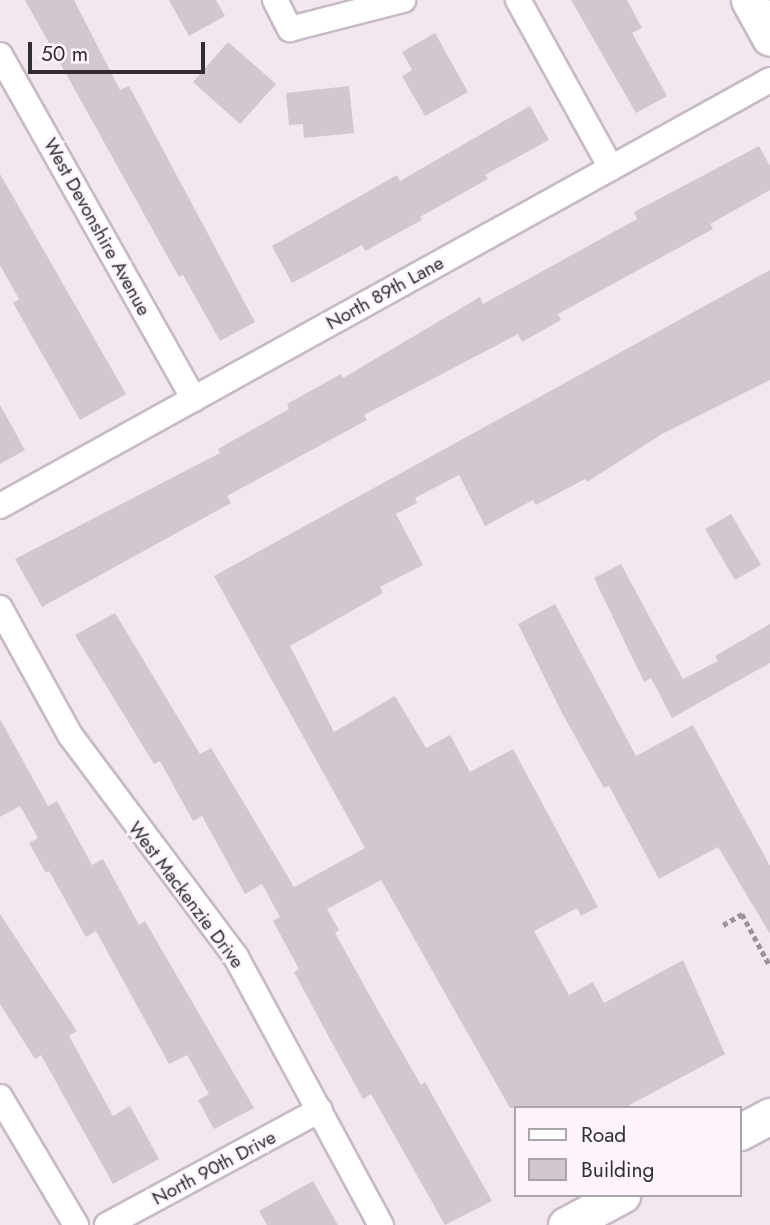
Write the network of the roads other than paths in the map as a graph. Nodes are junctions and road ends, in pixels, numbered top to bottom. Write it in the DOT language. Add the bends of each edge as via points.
graph roads {
  1 [pos="275,0"];
  2 [pos="403,0"];
  3 [pos="518,0"];
  4 [pos="749,0"];
  5 [pos="770,38"];
  6 [pos="0,55"];
  7 [pos="770,80"];
  8 [pos="611,168"];
  9 [pos="194,399"];
  10 [pos="0,506"];
  11 [pos="0,608"];
  12 [pos="0,1097"];
  13 [pos="320,1110"];
  14 [pos="770,1116"];
  15 [pos="742,1131"];
  16 [pos="618,1197"];
  17 [pos="76,1225"];
  18 [pos="107,1225"];
  19 [pos="381,1225"];
  20 [pos="566,1225"];
  1 -- 2 [label="street" via="290,29"];
  3 -- 8 [label="street"];
  4 -- 5 [label="main road"];
  6 -- 9 [label="street, West Devonshire Avenue"];
  7 -- 8 [label="street, North 89th Lane"];
  8 -- 9 [label="street, North 89th Lane"];
  9 -- 10 [label="street, North 89th Lane"];
  11 -- 13 [label="street, West Mackenzie Drive" via="70,735 236,957"];
  12 -- 17 [label="street"];
  13 -- 18 [label="street, North 90th Drive"];
  13 -- 19 [label="street, West Mackenzie Drive"];
  14 -- 15 [label="main road"];
  16 -- 20 [label="main road"];
}
